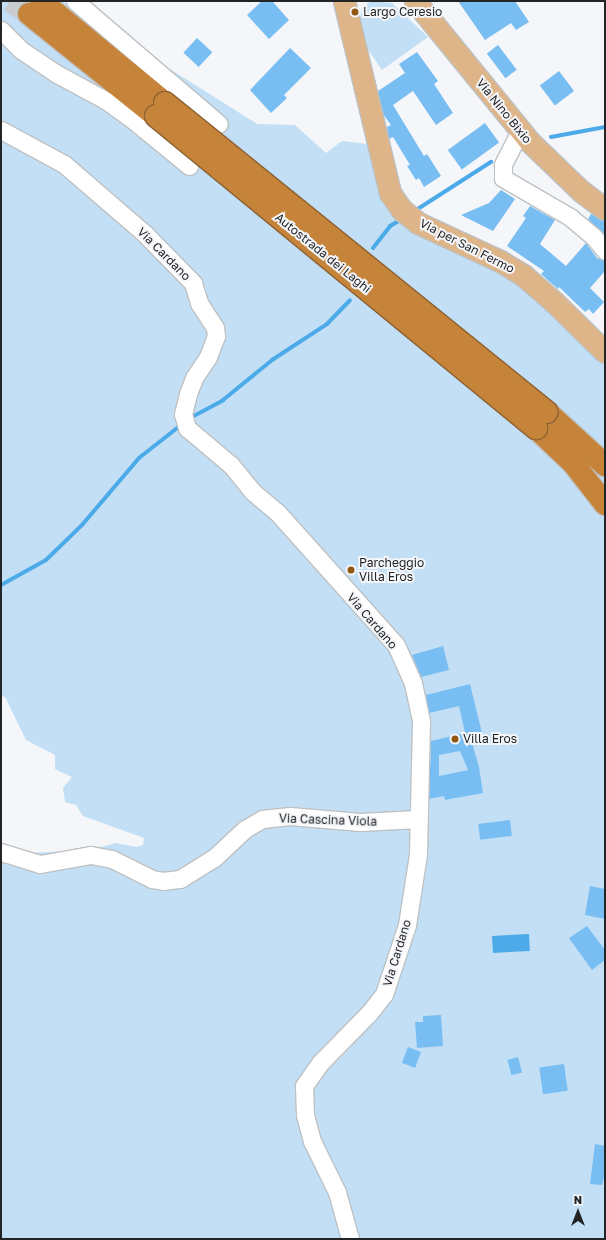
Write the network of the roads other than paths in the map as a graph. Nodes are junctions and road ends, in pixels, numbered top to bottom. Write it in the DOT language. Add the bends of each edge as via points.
graph roads {
  1 [pos="76,1"];
  2 [pos="344,1"];
  3 [pos="361,1"];
  4 [pos="415,1"];
  5 [pos="35,8"];
  6 [pos="350,21"];
  7 [pos="1,30"];
  8 [pos="219,124"];
  9 [pos="1,130"];
  10 [pos="520,131"];
  11 [pos="189,166"];
  12 [pos="605,209"];
  13 [pos="605,251"];
  14 [pos="605,352"];
  15 [pos="542,420"];
  16 [pos="605,465"];
  17 [pos="605,504"];
  18 [pos="418,819"];
  19 [pos="1,852"];
  20 [pos="350,1239"];
  1 -- 8 [label="street"];
  2 -- 6 [label="main road, Via per San Fermo"];
  3 -- 6 [label="main road"];
  4 -- 10 [label="main road, Via Nino Bixio"];
  5 -- 15 [label="highway, Autostrada dei Laghi, bridge"];
  6 -- 14 [label="main road, Via per San Fermo" via="390,193 402,210 418,222 500,261 522,275"];
  7 -- 11 [label="street" via="22,50 57,74 128,116"];
  9 -- 18 [label="street, Via Cardano" via="64,164 145,234 193,283 199,303 215,328 216,336 208,357 194,378 185,421 231,464 253,492 277,512 396,645 413,683 421,722"];
  10 -- 12 [label="main road, Via Nino Bixio" via="556,169"];
  10 -- 13 [label="street" via="502,165 504,178 570,217 593,236"];
  15 -- 16 [label="highway, Autostrada dei Laghi"];
  15 -- 17 [label="highway, Autostrada dei Laghi"];
  18 -- 19 [label="street, Via Cascina Viola" via="360,822 290,816 262,819 245,829 214,858 180,879 163,882 105,858 91,855 40,864"];
  18 -- 20 [label="street, Via Cardano" via="418,854 407,925 384,994 369,1013 320,1062 304,1086 305,1115 312,1141 337,1192"];
}
